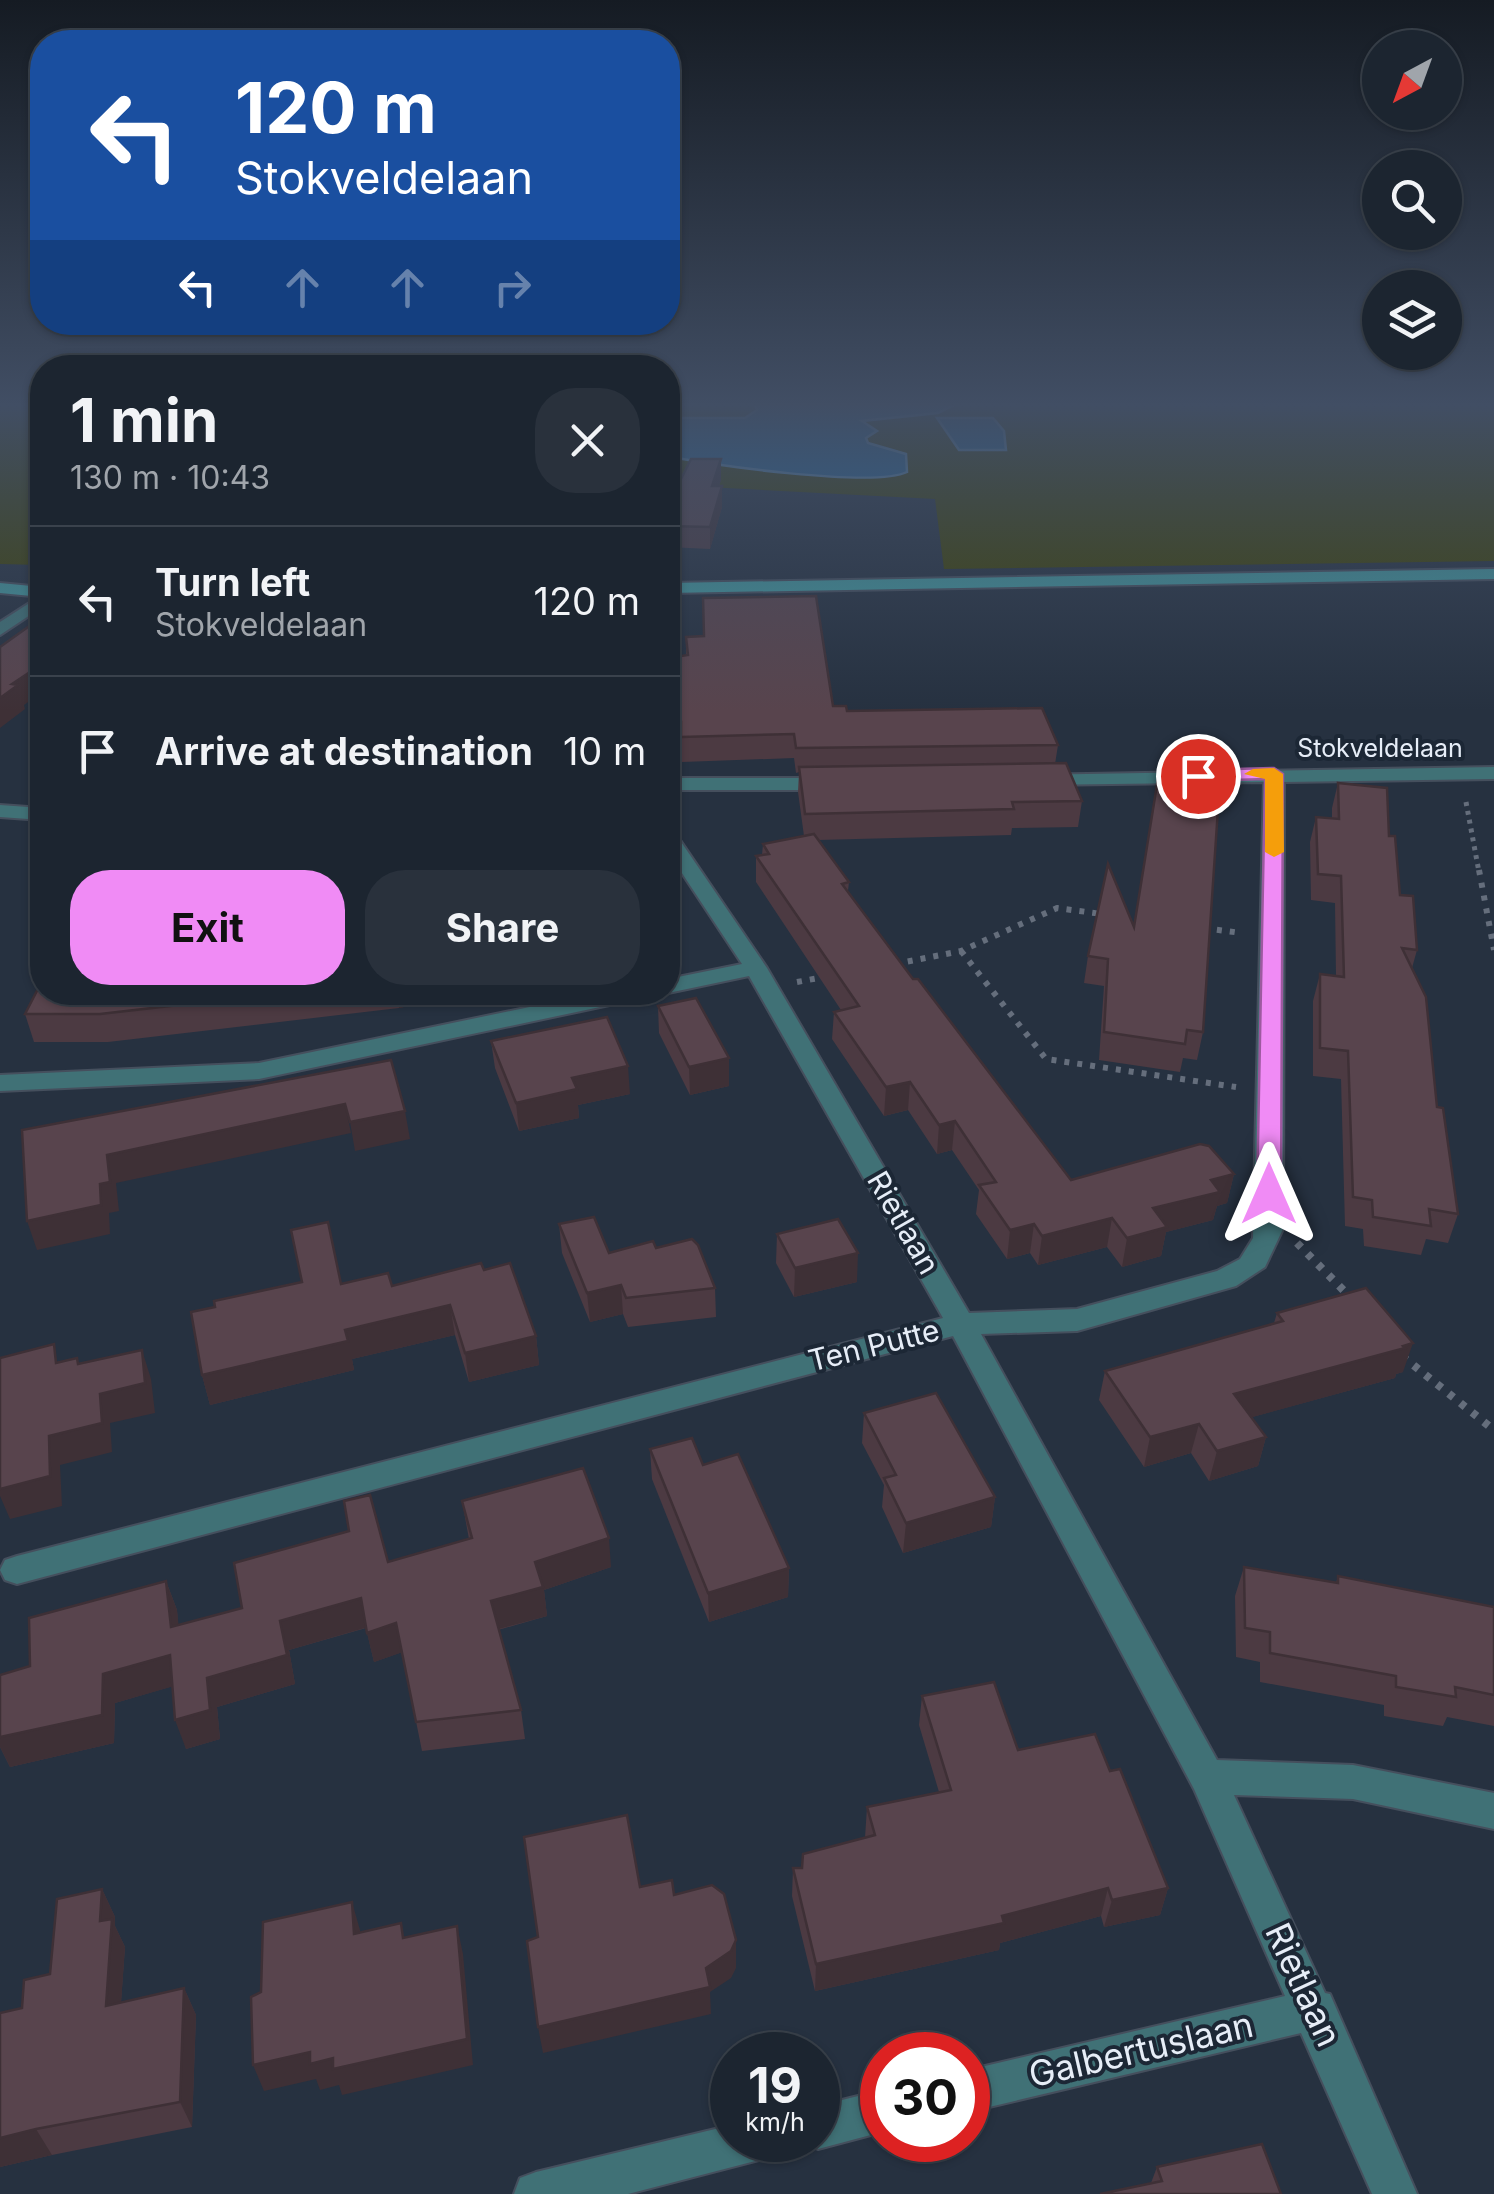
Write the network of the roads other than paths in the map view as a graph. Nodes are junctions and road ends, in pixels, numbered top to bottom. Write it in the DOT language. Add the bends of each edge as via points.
graph roads {
  1 [pos="1494,574"];
  2 [pos="0,588"];
  3 [pos="680,588"];
  4 [pos="30,591"];
  5 [pos="30,609"];
  6 [pos="0,630"];
  7 [pos="1494,773"];
  8 [pos="1274,774"];
  9 [pos="1018,780"];
  10 [pos="860,783"];
  11 [pos="680,784"];
  12 [pos="0,810"];
  13 [pos="30,813"];
  14 [pos="680,855"];
  15 [pos="761,978"];
  16 [pos="680,985"];
  17 [pos="575,1005"];
  18 [pos="0,1083"];
  19 [pos="961,1324"];
  20 [pos="17,1570"];
  21 [pos="1207,1777"];
  22 [pos="1494,1812"];
  23 [pos="1315,2008"];
  24 [pos="990,2086"];
  25 [pos="710,2152"];
  26 [pos="536,2194"];
  27 [pos="1396,2194"];
  1 -- 3 [label="main road"];
  2 -- 4 [label="main road"];
  5 -- 6 [label="street"];
  7 -- 8 [label="street, Stokveldelaan"];
  8 -- 9 [label="street, Stokveldelaan"];
  8 -- 19 [label="street, Ten Putte" via="1269,1229 1256,1261 1226,1279 1077,1320"];
  10 -- 11 [label="street"];
  12 -- 13 [label="street"];
  14 -- 15 [label="street, Rietlaan"];
  15 -- 16 [label="street"];
  15 -- 19 [label="street, Rietlaan"];
  17 -- 18 [label="street" via="259,1070"];
  19 -- 20 [label="street, Ten Putte"];
  19 -- 21 [label="street, Rietlaan"];
  21 -- 22 [label="street" via="1353,1782"];
  21 -- 23 [label="street, Rietlaan"];
  23 -- 24 [label="street, Galbertuslaan"];
  23 -- 27 [label="street, Rietlaan"];
  25 -- 26 [label="street"];
}
